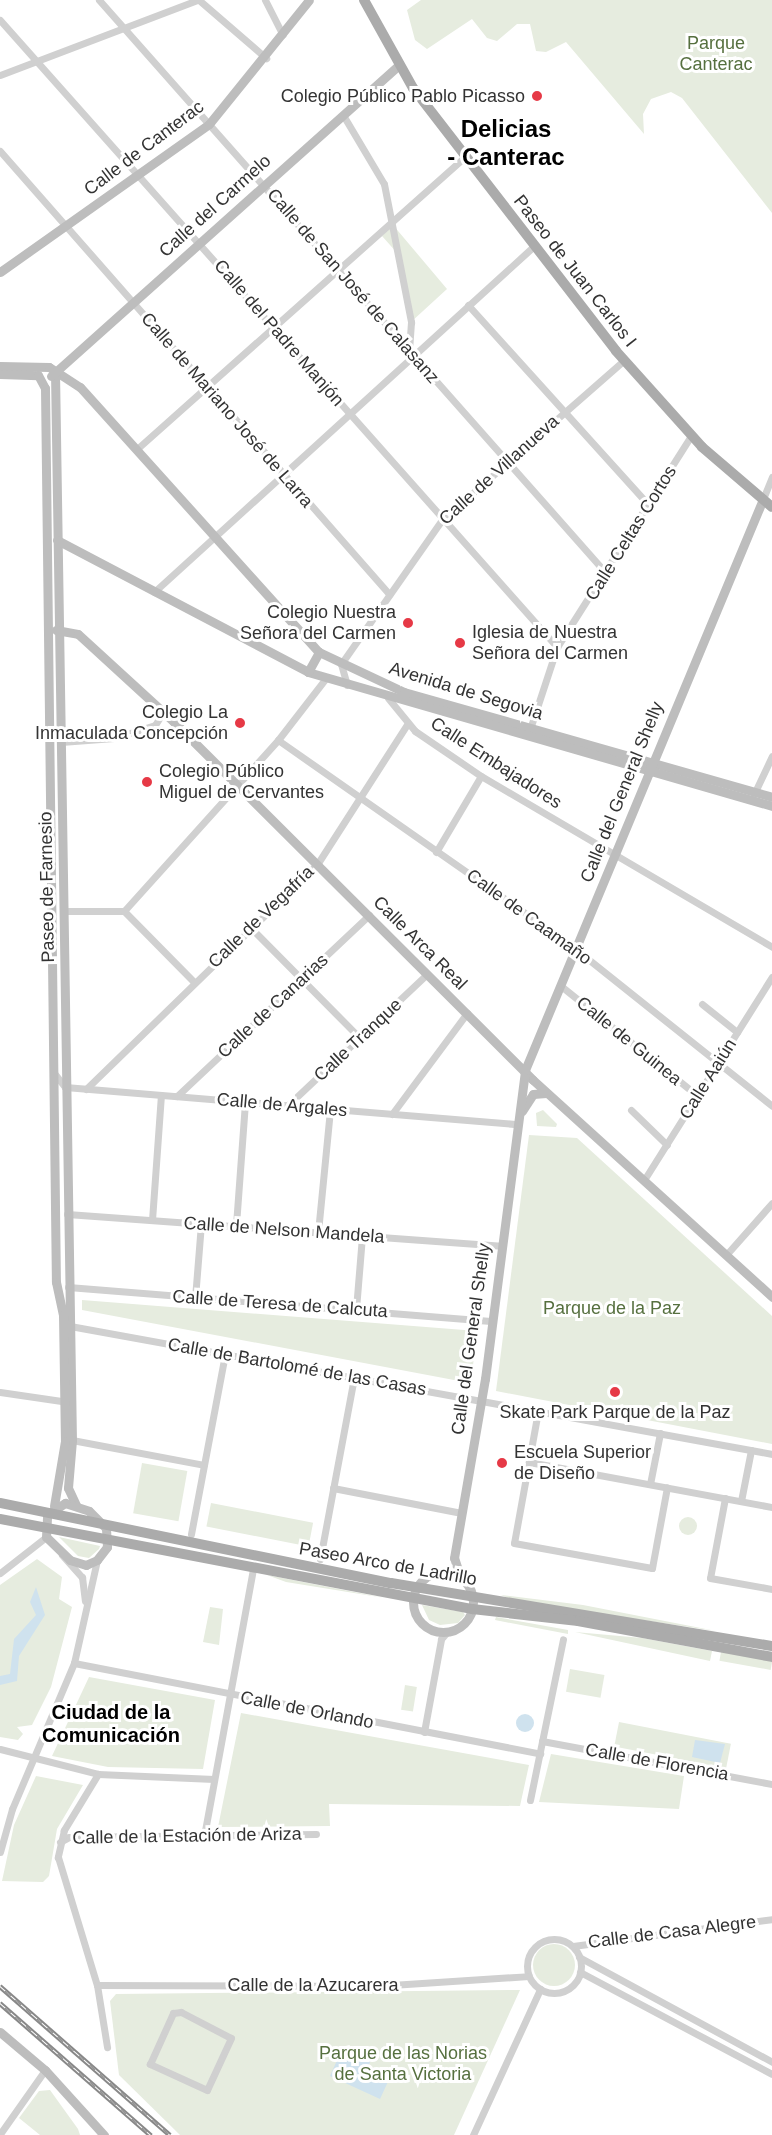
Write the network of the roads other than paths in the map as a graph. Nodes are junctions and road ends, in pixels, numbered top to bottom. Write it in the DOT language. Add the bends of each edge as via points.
graph roads {
  1 [pos="99,0"];
  2 [pos="198,0"];
  3 [pos="265,0"];
  4 [pos="309,0"];
  5 [pos="364,0"];
  6 [pos="0,20"];
  7 [pos="125,29"];
  8 [pos="283,35"];
  9 [pos="266,58"];
  10 [pos="37,62"];
  11 [pos="399,66"];
  12 [pos="0,75"];
  13 [pos="343,115"];
  14 [pos="209,124"];
  15 [pos="0,151"];
  16 [pos="465,157"];
  17 [pos="138,176"];
  18 [pos="264,184"];
  19 [pos="394,219"];
  20 [pos="65,228"];
  21 [pos="200,243"];
  22 [pos="534,246"];
  23 [pos="337,268"];
  24 [pos="0,272"];
  25 [pos="132,302"];
  26 [pos="468,305"];
  27 [pos="274,326"];
  28 [pos="411,351"];
  29 [pos="624,360"];
  30 [pos="0,366"];
  31 [pos="55,372"];
  32 [pos="0,374"];
  33 [pos="205,386"];
  34 [pos="45,388"];
  35 [pos="565,411"];
  36 [pos="348,412"];
  37 [pos="691,436"];
  38 [pos="138,448"];
  39 [pos="508,461"];
  40 [pos="281,471"];
  41 [pos="772,477"];
  42 [pos="763,499"];
  43 [pos="649,505"];
  44 [pos="772,507"];
  45 [pos="442,520"];
  46 [pos="48,526"];
  47 [pos="213,535"];
  48 [pos="60,542"];
  49 [pos="606,573"];
  50 [pos="154,592"];
  51 [pos="389,594"];
  52 [pos="60,628"];
  53 [pos="48,643"];
  54 [pos="557,647"];
  55 [pos="319,652"];
  56 [pos="341,664"];
  57 [pos="308,672"];
  58 [pos="326,678"];
  59 [pos="347,685"];
  60 [pos="387,698"];
  61 [pos="163,712"];
  62 [pos="408,723"];
  63 [pos="530,729"];
  64 [pos="278,740"];
  65 [pos="61,742"];
  66 [pos="772,756"];
  67 [pos="649,768"];
  68 [pos="482,776"];
  69 [pos="238,785"];
  70 [pos="756,792"];
  71 [pos="730,794"];
  72 [pos="772,797"];
  73 [pos="360,798"];
  74 [pos="772,806"];
  75 [pos="436,852"];
  76 [pos="613,856"];
  77 [pos="318,863"];
  78 [pos="63,911"];
  79 [pos="124,911"];
  80 [pos="369,915"];
  81 [pos="250,927"];
  82 [pos="772,947"];
  83 [pos="576,949"];
  84 [pos="427,974"];
  85 [pos="772,977"];
  86 [pos="302,979"];
  87 [pos="194,982"];
  88 [pos="561,986"];
  89 [pos="702,1004"];
  90 [pos="466,1013"];
  91 [pos="737,1032"];
  92 [pos="360,1038"];
  93 [pos="718,1063"];
  94 [pos="525,1070"];
  95 [pos="54,1073"];
  96 [pos="65,1087"];
  97 [pos="86,1089"];
  98 [pos="546,1093"];
  99 [pos="161,1095"];
  100 [pos="177,1096"];
  101 [pos="698,1096"];
  102 [pos="245,1101"];
  103 [pos="288,1105"];
  104 [pos="772,1106"];
  105 [pos="330,1109"];
  106 [pos="631,1110"];
  107 [pos="392,1114"];
  108 [pos="517,1124"];
  109 [pos="668,1145"];
  110 [pos="644,1180"];
  111 [pos="772,1203"];
  112 [pos="67,1214"];
  113 [pos="152,1220"];
  114 [pos="201,1223"];
  115 [pos="236,1225"];
  116 [pos="318,1232"];
  117 [pos="362,1236"];
  118 [pos="501,1246"];
  119 [pos="726,1255"];
  120 [pos="69,1287"];
  121 [pos="772,1297"];
  122 [pos="195,1298"];
  123 [pos="356,1310"];
  124 [pos="491,1321"];
  125 [pos="70,1326"];
  126 [pos="225,1354"];
  127 [pos="354,1378"];
  128 [pos="0,1392"];
  129 [pos="481,1400"];
  130 [pos="68,1402"];
  131 [pos="538,1411"];
  132 [pos="660,1433"];
  133 [pos="72,1440"];
  134 [pos="751,1450"];
  135 [pos="772,1454"];
  136 [pos="529,1462"];
  137 [pos="204,1465"];
  138 [pos="650,1484"];
  139 [pos="668,1487"];
  140 [pos="333,1488"];
  141 [pos="725,1498"];
  142 [pos="741,1501"];
  143 [pos="0,1503"];
  144 [pos="76,1506"];
  145 [pos="772,1507"];
  146 [pos="50,1510"];
  147 [pos="462,1513"];
  148 [pos="0,1519"];
  149 [pos="106,1528"];
  150 [pos="46,1532"];
  151 [pos="191,1534"];
  152 [pos="108,1540"];
  153 [pos="62,1555"];
  154 [pos="453,1558"];
  155 [pos="320,1559"];
  156 [pos="97,1560"];
  157 [pos="253,1569"];
  158 [pos="439,1572"];
  159 [pos="0,1573"];
  160 [pos="460,1576"];
  161 [pos="772,1589"];
  162 [pos="414,1592"];
  163 [pos="473,1596"];
  164 [pos="472,1609"];
  165 [pos="86,1613"];
  166 [pos="441,1634"];
  167 [pos="563,1639"];
  168 [pos="772,1646"];
  169 [pos="772,1657"];
  170 [pos="74,1663"];
  171 [pos="230,1695"];
  172 [pos="424,1732"];
  173 [pos="542,1741"];
  174 [pos="0,1749"];
  175 [pos="540,1754"];
  176 [pos="32,1757"];
  177 [pos="98,1774"];
  178 [pos="214,1779"];
  179 [pos="772,1784"];
  180 [pos="530,1800"];
  181 [pos="316,1834"];
  182 [pos="204,1836"];
  183 [pos="60,1842"];
  184 [pos="0,1852"];
  185 [pos="772,1919"];
  186 [pos="573,1946"];
  187 [pos="579,1957"];
  188 [pos="580,1972"];
  189 [pos="529,1976"];
  190 [pos="97,1985"];
  191 [pos="540,1989"];
  192 [pos="0,2032"];
  193 [pos="107,2048"];
  194 [pos="772,2062"];
  195 [pos="158,2068"];
  196 [pos="45,2070"];
  197 [pos="772,2074"];
  198 [pos="0,2134"];
  199 [pos="101,2134"];
  200 [pos="473,2135"];
  1 -- 7 [label="street, Calle de San José de Calasanz"];
  2 -- 7 [label="street"];
  2 -- 9 [label="street"];
  3 -- 8 [label="street"];
  4 -- 8 [label="main road, Calle de Canterac"];
  5 -- 11 [label="main road, Paseo de Juan Carlos I"];
  6 -- 10 [label="street, Calle del Padre Manjón"];
  7 -- 10 [label="street"];
  7 -- 14 [label="street, Calle de San José de Calasanz"];
  8 -- 9 [label="main road, Calle de Canterac"];
  9 -- 14 [label="main road, Calle de Canterac"];
  10 -- 12 [label="street"];
  10 -- 17 [label="street, Calle del Padre Manjón"];
  11 -- 13 [label="main road, Calle del Carmelo"];
  11 -- 16 [label="main road, Paseo de Juan Carlos I"];
  13 -- 18 [label="main road, Calle del Carmelo"];
  13 -- 19 [label="street" via="384,184"];
  14 -- 17 [label="main road, Calle de Canterac"];
  14 -- 18 [label="street, Calle de San José de Calasanz"];
  15 -- 20 [label="street, Calle de Mariano José de Larra"];
  16 -- 19 [label="street"];
  16 -- 22 [label="main road, Paseo de Juan Carlos I"];
  17 -- 20 [label="main road, Calle de Canterac"];
  17 -- 21 [label="street, Calle del Padre Manjón"];
  18 -- 21 [label="main road, Calle del Carmelo"];
  18 -- 23 [label="street, Calle de San José de Calasanz"];
  19 -- 23 [label="street"];
  19 -- 28 [label="street" via="411,322"];
  20 -- 24 [label="main road, Calle de Canterac"];
  20 -- 25 [label="street, Calle de Mariano José de Larra"];
  21 -- 25 [label="main road, Calle del Carmelo"];
  21 -- 27 [label="street, Calle del Padre Manjón"];
  22 -- 26 [label="street"];
  22 -- 29 [label="main road, Paseo de Juan Carlos I"];
  23 -- 27 [label="street"];
  23 -- 28 [label="street, Calle de San José de Calasanz"];
  25 -- 31 [label="main road, Calle del Carmelo"];
  25 -- 33 [label="street, Calle de Mariano José de Larra"];
  26 -- 28 [label="street"];
  26 -- 35 [label="street"];
  27 -- 33 [label="street"];
  27 -- 36 [label="street, Calle del Padre Manjón"];
  28 -- 36 [label="street"];
  28 -- 39 [label="street, Calle de San José de Calasanz"];
  29 -- 35 [label="street, Calle de Villanueva"];
  29 -- 37 [label="main road, Paseo de Juan Carlos I"];
  30 -- 31 [label="main road, Avenida de Segovia" via="43,366"];
  31 -- 34 [label="main road"];
  31 -- 38 [label="main road, Avenida de Segovia" via="80,387"];
  31 -- 48 [label="main road, Paseo de Farnesio"];
  32 -- 34 [label="main road" via="38,375"];
  33 -- 38 [label="street"];
  33 -- 40 [label="street, Calle de Mariano José de Larra"];
  34 -- 46 [label="main road, Paseo de Farnesio"];
  35 -- 39 [label="street, Calle de Villanueva"];
  35 -- 43 [label="street"];
  36 -- 40 [label="street"];
  36 -- 45 [label="street, Calle del Padre Manjón"];
  37 -- 42 [label="main road, Paseo de Juan Carlos I"];
  37 -- 43 [label="street, Calle Celtas Cortos"];
  38 -- 47 [label="main road, Avenida de Segovia"];
  39 -- 45 [label="street, Calle de Villanueva"];
  39 -- 49 [label="street, Calle de San José de Calasanz"];
  40 -- 47 [label="street"];
  40 -- 51 [label="street, Calle de Mariano José de Larra"];
  41 -- 42 [label="street, Calle del General Shelly"];
  42 -- 44 [label="main road, Paseo de Juan Carlos I"];
  42 -- 67 [label="main road, Calle del General Shelly"];
  43 -- 49 [label="street, Calle Celtas Cortos"];
  45 -- 51 [label="street, Calle de Villanueva"];
  45 -- 54 [label="street, Calle del Padre Manjón"];
  46 -- 48 [label="main road"];
  46 -- 53 [label="main road, Paseo de Farnesio"];
  47 -- 50 [label="street"];
  47 -- 55 [label="main road, Avenida de Segovia"];
  48 -- 50 [label="main road"];
  48 -- 52 [label="main road, Paseo de Farnesio"];
  49 -- 54 [label="street, Calle Celtas Cortos"];
  50 -- 57 [label="main road"];
  51 -- 56 [label="street, Calle de Villanueva"];
  52 -- 53 [label="main road"];
  52 -- 61 [label="main road, Calle Arca Real" via="78,634"];
  52 -- 65 [label="main road, Paseo de Farnesio"];
  53 -- 95 [label="main road, Paseo de Farnesio"];
  54 -- 63 [label="street, Calle Celtas Cortos"];
  55 -- 56 [label="main road, Avenida de Segovia"];
  55 -- 57 [label="main road"];
  56 -- 59 [label="street"];
  56 -- 63 [label="main road, Avenida de Segovia" via="404,692"];
  57 -- 58 [label="main road"];
  58 -- 59 [label="main road"];
  58 -- 64 [label="street"];
  59 -- 60 [label="main road"];
  60 -- 62 [label="street, Calle Embajadores"];
  60 -- 67 [label="main road, Avenida de Segovia"];
  61 -- 65 [label="street" via="155,725 114,738"];
  61 -- 69 [label="main road, Calle Arca Real"];
  62 -- 68 [label="street, Calle Embajadores"];
  62 -- 73 [label="street, Calle de Vegafría"];
  63 -- 67 [label="main road, Avenida de Segovia"];
  64 -- 69 [label="street"];
  64 -- 73 [label="street, Calle de Caamaño"];
  65 -- 78 [label="main road, Paseo de Farnesio"];
  66 -- 70 [label="street"];
  67 -- 70 [label="main road, Avenida de Segovia"];
  67 -- 71 [label="main road, Avenida de Segovia"];
  67 -- 76 [label="main road, Calle del General Shelly"];
  68 -- 75 [label="street"];
  68 -- 76 [label="street, Calle Embajadores"];
  69 -- 77 [label="main road, Calle Arca Real"];
  69 -- 79 [label="street"];
  70 -- 71 [label="street"];
  70 -- 72 [label="main road, Avenida de Segovia"];
  71 -- 74 [label="main road, Avenida de Segovia"];
  73 -- 75 [label="street, Calle de Caamaño"];
  73 -- 77 [label="street, Calle de Vegafría"];
  75 -- 83 [label="street, Calle de Caamaño"];
  76 -- 82 [label="street, Calle Embajadores"];
  76 -- 83 [label="main road, Calle del General Shelly"];
  77 -- 80 [label="main road, Calle Arca Real"];
  77 -- 81 [label="street, Calle de Vegafría"];
  78 -- 79 [label="street"];
  78 -- 96 [label="main road, Paseo de Farnesio"];
  79 -- 87 [label="street"];
  80 -- 84 [label="main road, Calle Arca Real"];
  80 -- 86 [label="street, Calle de Canarias"];
  81 -- 86 [label="street"];
  81 -- 87 [label="street, Calle de Vegafría"];
  83 -- 88 [label="main road, Calle del General Shelly"];
  83 -- 93 [label="street, Calle de Caamaño"];
  84 -- 90 [label="main road, Calle Arca Real"];
  84 -- 92 [label="street, Calle Tranque"];
  85 -- 91 [label="street, Calle Aaiún"];
  86 -- 92 [label="street"];
  86 -- 100 [label="street, Calle de Canarias"];
  87 -- 97 [label="street, Calle de Vegafría"];
  88 -- 94 [label="main road, Calle del General Shelly"];
  88 -- 101 [label="street, Calle de Guinea"];
  89 -- 91 [label="street"];
  90 -- 94 [label="main road, Calle Arca Real"];
  90 -- 107 [label="street"];
  91 -- 93 [label="street, Calle Aaiún"];
  92 -- 103 [label="street, Calle Tranque"];
  93 -- 101 [label="street, Calle Aaiún"];
  93 -- 104 [label="street, Calle de Caamaño"];
  94 -- 98 [label="main road, Calle Arca Real"];
  94 -- 108 [label="main road, Calle del General Shelly"];
  95 -- 96 [label="street"];
  95 -- 130 [label="main road, Paseo de Farnesio" via="56,1282 63,1315"];
  96 -- 97 [label="street, Calle de Argales"];
  96 -- 112 [label="main road, Paseo de Farnesio"];
  97 -- 99 [label="street, Calle de Argales"];
  98 -- 108 [label="main road, Calle del General Shelly" via="529,1098"];
  98 -- 110 [label="main road, Calle Arca Real"];
  99 -- 100 [label="street, Calle de Argales"];
  99 -- 113 [label="street"];
  100 -- 102 [label="street, Calle de Argales"];
  101 -- 109 [label="street, Calle Aaiún"];
  102 -- 103 [label="street, Calle de Argales"];
  102 -- 115 [label="street"];
  103 -- 105 [label="street, Calle de Argales"];
  105 -- 107 [label="street, Calle de Argales"];
  105 -- 116 [label="street"];
  106 -- 109 [label="street"];
  107 -- 108 [label="street, Calle de Argales"];
  108 -- 118 [label="main road, Calle del General Shelly"];
  109 -- 110 [label="street, Calle Aaiún"];
  110 -- 119 [label="main road, Calle Arca Real"];
  111 -- 119 [label="street"];
  112 -- 113 [label="street, Calle de Nelson Mandela"];
  112 -- 120 [label="main road, Paseo de Farnesio"];
  113 -- 114 [label="street, Calle de Nelson Mandela"];
  114 -- 115 [label="street, Calle de Nelson Mandela"];
  114 -- 122 [label="street"];
  115 -- 116 [label="street, Calle de Nelson Mandela"];
  116 -- 117 [label="street, Calle de Nelson Mandela"];
  117 -- 118 [label="street, Calle de Nelson Mandela"];
  117 -- 123 [label="street"];
  118 -- 124 [label="main road, Calle del General Shelly"];
  119 -- 121 [label="main road, Calle Arca Real"];
  120 -- 122 [label="street, Calle de Teresa de Calcuta"];
  120 -- 125 [label="main road, Paseo de Farnesio"];
  122 -- 123 [label="street, Calle de Teresa de Calcuta"];
  123 -- 124 [label="street, Calle de Teresa de Calcuta"];
  124 -- 129 [label="main road, Calle del General Shelly"];
  125 -- 126 [label="street, Calle de Bartolomé de las Casas"];
  125 -- 130 [label="main road, Paseo de Farnesio"];
  126 -- 127 [label="street, Calle de Bartolomé de las Casas"];
  126 -- 137 [label="street"];
  127 -- 129 [label="street, Calle de Bartolomé de las Casas"];
  127 -- 140 [label="street"];
  128 -- 130 [label="street"];
  129 -- 131 [label="street, Calle de Bartolomé de las Casas"];
  129 -- 147 [label="main road, Calle del General Shelly"];
  130 -- 133 [label="main road, Paseo de Farnesio"];
  130 -- 146 [label="main road, Paseo de Farnesio" via="61,1488"];
  131 -- 132 [label="street, Calle de Bartolomé de las Casas"];
  131 -- 136 [label="street"];
  132 -- 134 [label="street, Calle de Bartolomé de las Casas"];
  132 -- 138 [label="street"];
  133 -- 137 [label="street"];
  133 -- 144 [label="main road, Paseo de Farnesio" via="68,1488"];
  134 -- 135 [label="street, Calle de Bartolomé de las Casas"];
  134 -- 142 [label="street"];
  136 -- 138 [label="street"];
  136 -- 139 [label="street" via="514,1543 652,1568"];
  137 -- 151 [label="street"];
  138 -- 139 [label="street"];
  139 -- 141 [label="street"];
  140 -- 147 [label="street"];
  140 -- 155 [label="street"];
  141 -- 142 [label="street"];
  141 -- 161 [label="street" via="710,1578"];
  142 -- 145 [label="street"];
  143 -- 146 [label="main road, Paseo Arco de Ladrillo"];
  144 -- 146 [label="main road"];
  144 -- 149 [label="main road"];
  146 -- 149 [label="main road, Paseo Arco de Ladrillo"];
  146 -- 150 [label="main road, Paseo de Farnesio"];
  147 -- 154 [label="main road, Calle del General Shelly"];
  148 -- 150 [label="main road, Paseo Arco de Ladrillo"];
  149 -- 152 [label="main road"];
  149 -- 162 [label="main road, Paseo Arco de Ladrillo"];
  150 -- 152 [label="main road, Paseo Arco de Ladrillo"];
  150 -- 153 [label="main road"];
  150 -- 159 [label="street"];
  152 -- 156 [label="main road"];
  152 -- 157 [label="main road, Paseo Arco de Ladrillo"];
  153 -- 156 [label="main road" via="79,1564"];
  153 -- 165 [label="street" via="82,1577"];
  154 -- 158 [label="main road"];
  154 -- 160 [label="main road"];
  156 -- 165 [label="street"];
  157 -- 162 [label="main road, Paseo Arco de Ladrillo"];
  157 -- 171 [label="street"];
  158 -- 160 [label="main road"];
  158 -- 162 [label="main road"];
  160 -- 163 [label="main road"];
  162 -- 163 [label="main road, Paseo Arco de Ladrillo"];
  162 -- 164 [label="main road, Paseo Arco de Ladrillo"];
  162 -- 166 [label="main road" via="420,1622"];
  163 -- 164 [label="main road"];
  163 -- 168 [label="main road, Paseo Arco de Ladrillo"];
  164 -- 166 [label="main road" via="466,1622"];
  164 -- 169 [label="main road, Paseo Arco de Ladrillo" via="578,1621"];
  165 -- 170 [label="street"];
  166 -- 172 [label="street"];
  167 -- 173 [label="street"];
  170 -- 171 [label="street, Calle de Orlando"];
  170 -- 176 [label="street"];
  171 -- 172 [label="street, Calle de Orlando"];
  171 -- 178 [label="street"];
  172 -- 175 [label="street, Calle de Orlando"];
  173 -- 175 [label="street"];
  173 -- 179 [label="street, Calle de Florencia"];
  174 -- 176 [label="street"];
  175 -- 180 [label="street"];
  176 -- 177 [label="street"];
  176 -- 184 [label="street"];
  177 -- 178 [label="street"];
  177 -- 183 [label="street"];
  178 -- 182 [label="street"];
  181 -- 182 [label="street, Calle de la Estación de Ariza"];
  182 -- 183 [label="street, Calle de la Estación de Ariza" via="69,1837"];
  183 -- 190 [label="street" via="58,1857"];
  185 -- 186 [label="street, Calle de Casa Alegre"];
  186 -- 187 [label="street"];
  186 -- 189 [label="street" via="558,1939 541,1942 530,1954"];
  187 -- 188 [label="street"];
  187 -- 194 [label="street"];
  188 -- 191 [label="street" via="564,1990"];
  188 -- 197 [label="street"];
  189 -- 190 [label="street, Calle de la Azucarera" via="376,1986"];
  189 -- 191 [label="street"];
  190 -- 193 [label="street"];
  191 -- 200 [label="street"];
  192 -- 196 [label="main road"];
  195 -- 195 [label="street" via="207,2090 231,2038 173,2013 150,2064"];
  196 -- 198 [label="street"];
  196 -- 199 [label="main road"];
}
